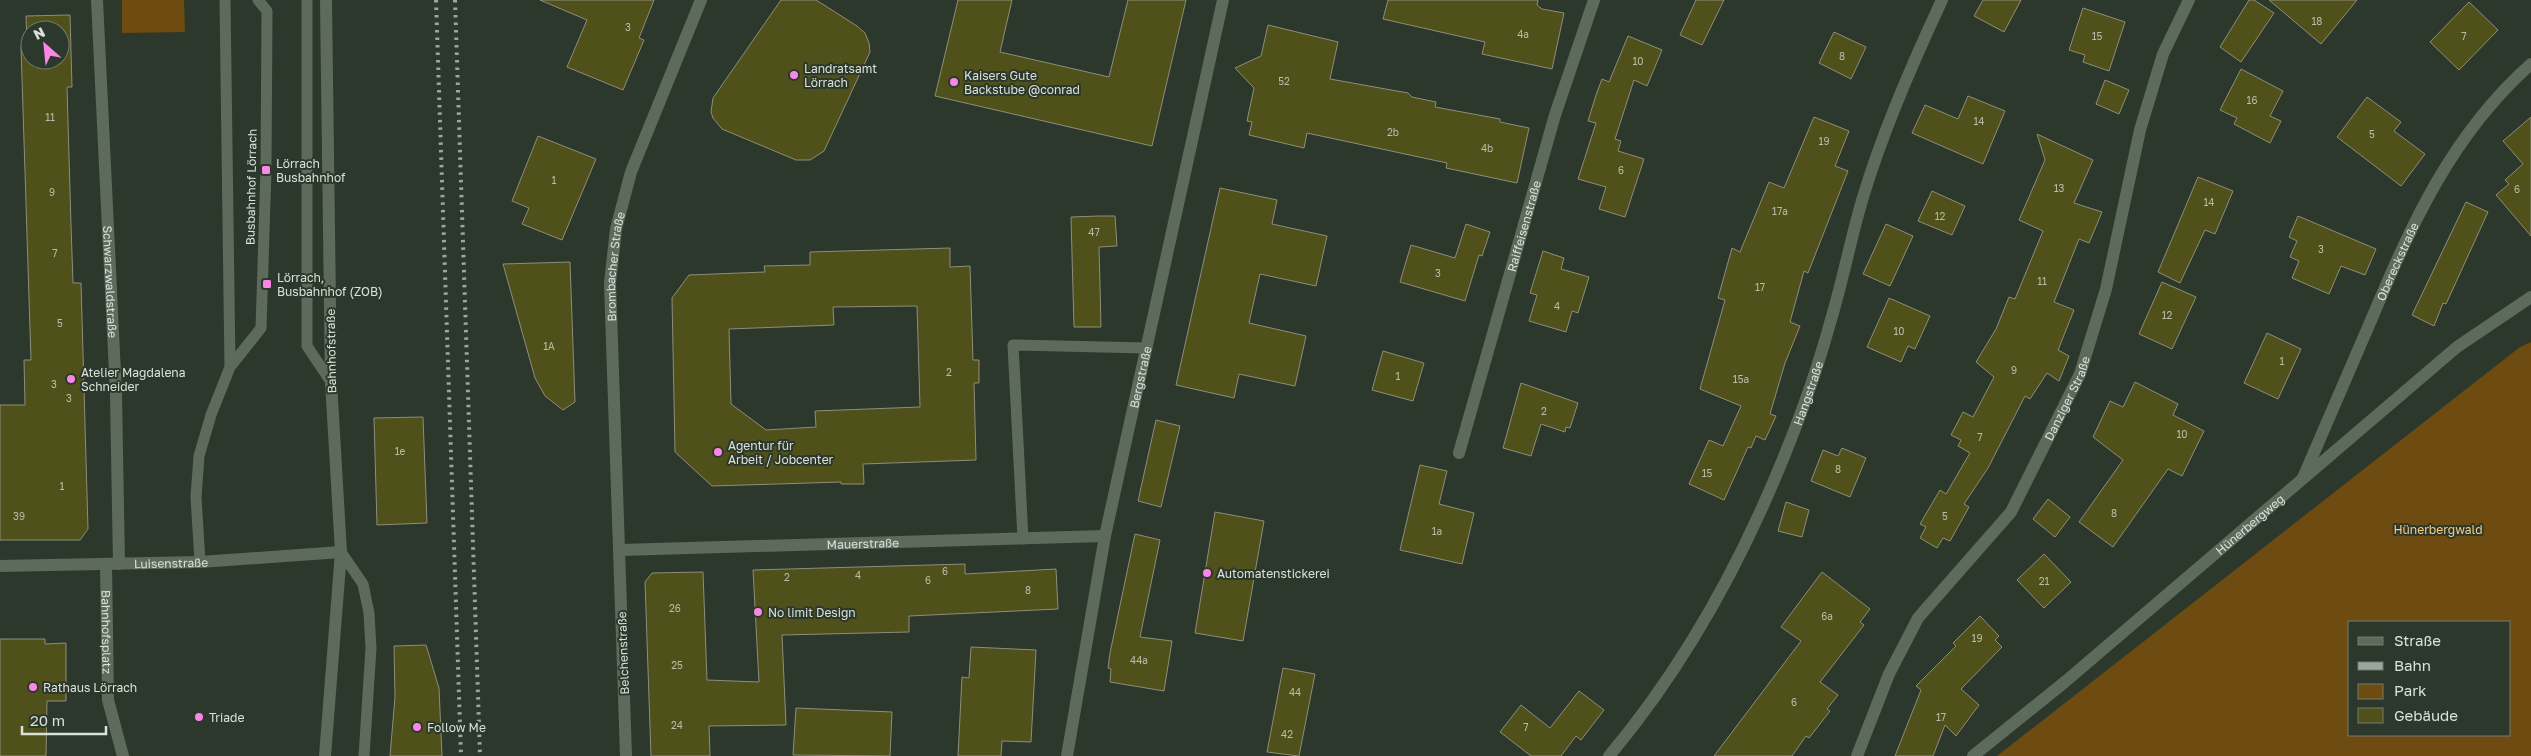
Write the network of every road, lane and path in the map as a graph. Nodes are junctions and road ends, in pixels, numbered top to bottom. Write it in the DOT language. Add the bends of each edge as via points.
graph roads {
  1 [pos="225,0"];
  2 [pos="258,0"];
  3 [pos="307,0"];
  4 [pos="326,0"];
  5 [pos="701,0"];
  6 [pos="1223,0"];
  7 [pos="1594,0"];
  8 [pos="1942,0"];
  9 [pos="2189,0"];
  10 [pos="97,6"];
  11 [pos="2531,64"];
  12 [pos="2531,296"];
  13 [pos="1146,348"];
  14 [pos="230,367"];
  15 [pos="331,382"];
  16 [pos="1459,453"];
  17 [pos="2301,483"];
  18 [pos="1105,536"];
  19 [pos="1023,539"];
  20 [pos="620,550"];
  21 [pos="341,552"];
  22 [pos="200,562"];
  23 [pos="112,564"];
  24 [pos="0,566"];
  25 [pos="123,756"];
  26 [pos="325,756"];
  27 [pos="364,756"];
  28 [pos="626,756"];
  29 [pos="1068,756"];
  30 [pos="1608,756"];
  31 [pos="1857,756"];
  32 [pos="1973,756"];
  1 -- 14 [label="lane, Busbahnhof Lörrach"];
  2 -- 14 [label="lane, Busbahnhof Lörrach" via="267,11 266,170 260,328"];
  3 -- 15 [label="lane" via="307,346"];
  4 -- 15 [label="street, Bahnhofstraße"];
  5 -- 20 [label="street, Brombacher Straße" via="631,172 616,229 610,283"];
  6 -- 13 [label="street, Bergstraße"];
  7 -- 16 [label="street, Raiffeisenstraße" via="1555,115"];
  8 -- 30 [label="street, Hangstraße" via="1914,61 1864,193 1830,324 1786,453 1715,601 1675,666"];
  9 -- 31 [label="street, Danziger Straße" via="2163,54 2140,130 2106,289 2080,374 2011,512 1918,618 1889,674"];
  10 -- 23 [label="street, Schwarzwaldstraße" via="116,394"];
  11 -- 17 [label="street, Obereckstraße" via="2506,86 2444,167 2413,225"];
  12 -- 17 [label="street, Hünerbergweg" via="2457,347"];
  13 -- 18 [label="street, Bergstraße"];
  13 -- 19 [label="lane" via="1013,345"];
  14 -- 22 [label="lane, Busbahnhof Lörrach" via="199,456 196,497"];
  15 -- 21 [label="street, Bahnhofstraße"];
  17 -- 32 [label="street, Hünerbergweg"];
  18 -- 19 [label="street, Mauerstraße"];
  18 -- 29 [label="street, Bergstraße"];
  19 -- 20 [label="street, Mauerstraße"];
  20 -- 28 [label="street, Belchenstraße"];
  21 -- 22 [label="street, Luisenstraße"];
  21 -- 26 [label="street, Bahnhofstraße"];
  21 -- 27 [label="lane" via="363,584 369,613 371,648"];
  22 -- 23 [label="street, Luisenstraße"];
  23 -- 24 [label="street, Luisenstraße"];
  23 -- 25 [label="street, Bahnhofsplatz" via="108,700"];
}
